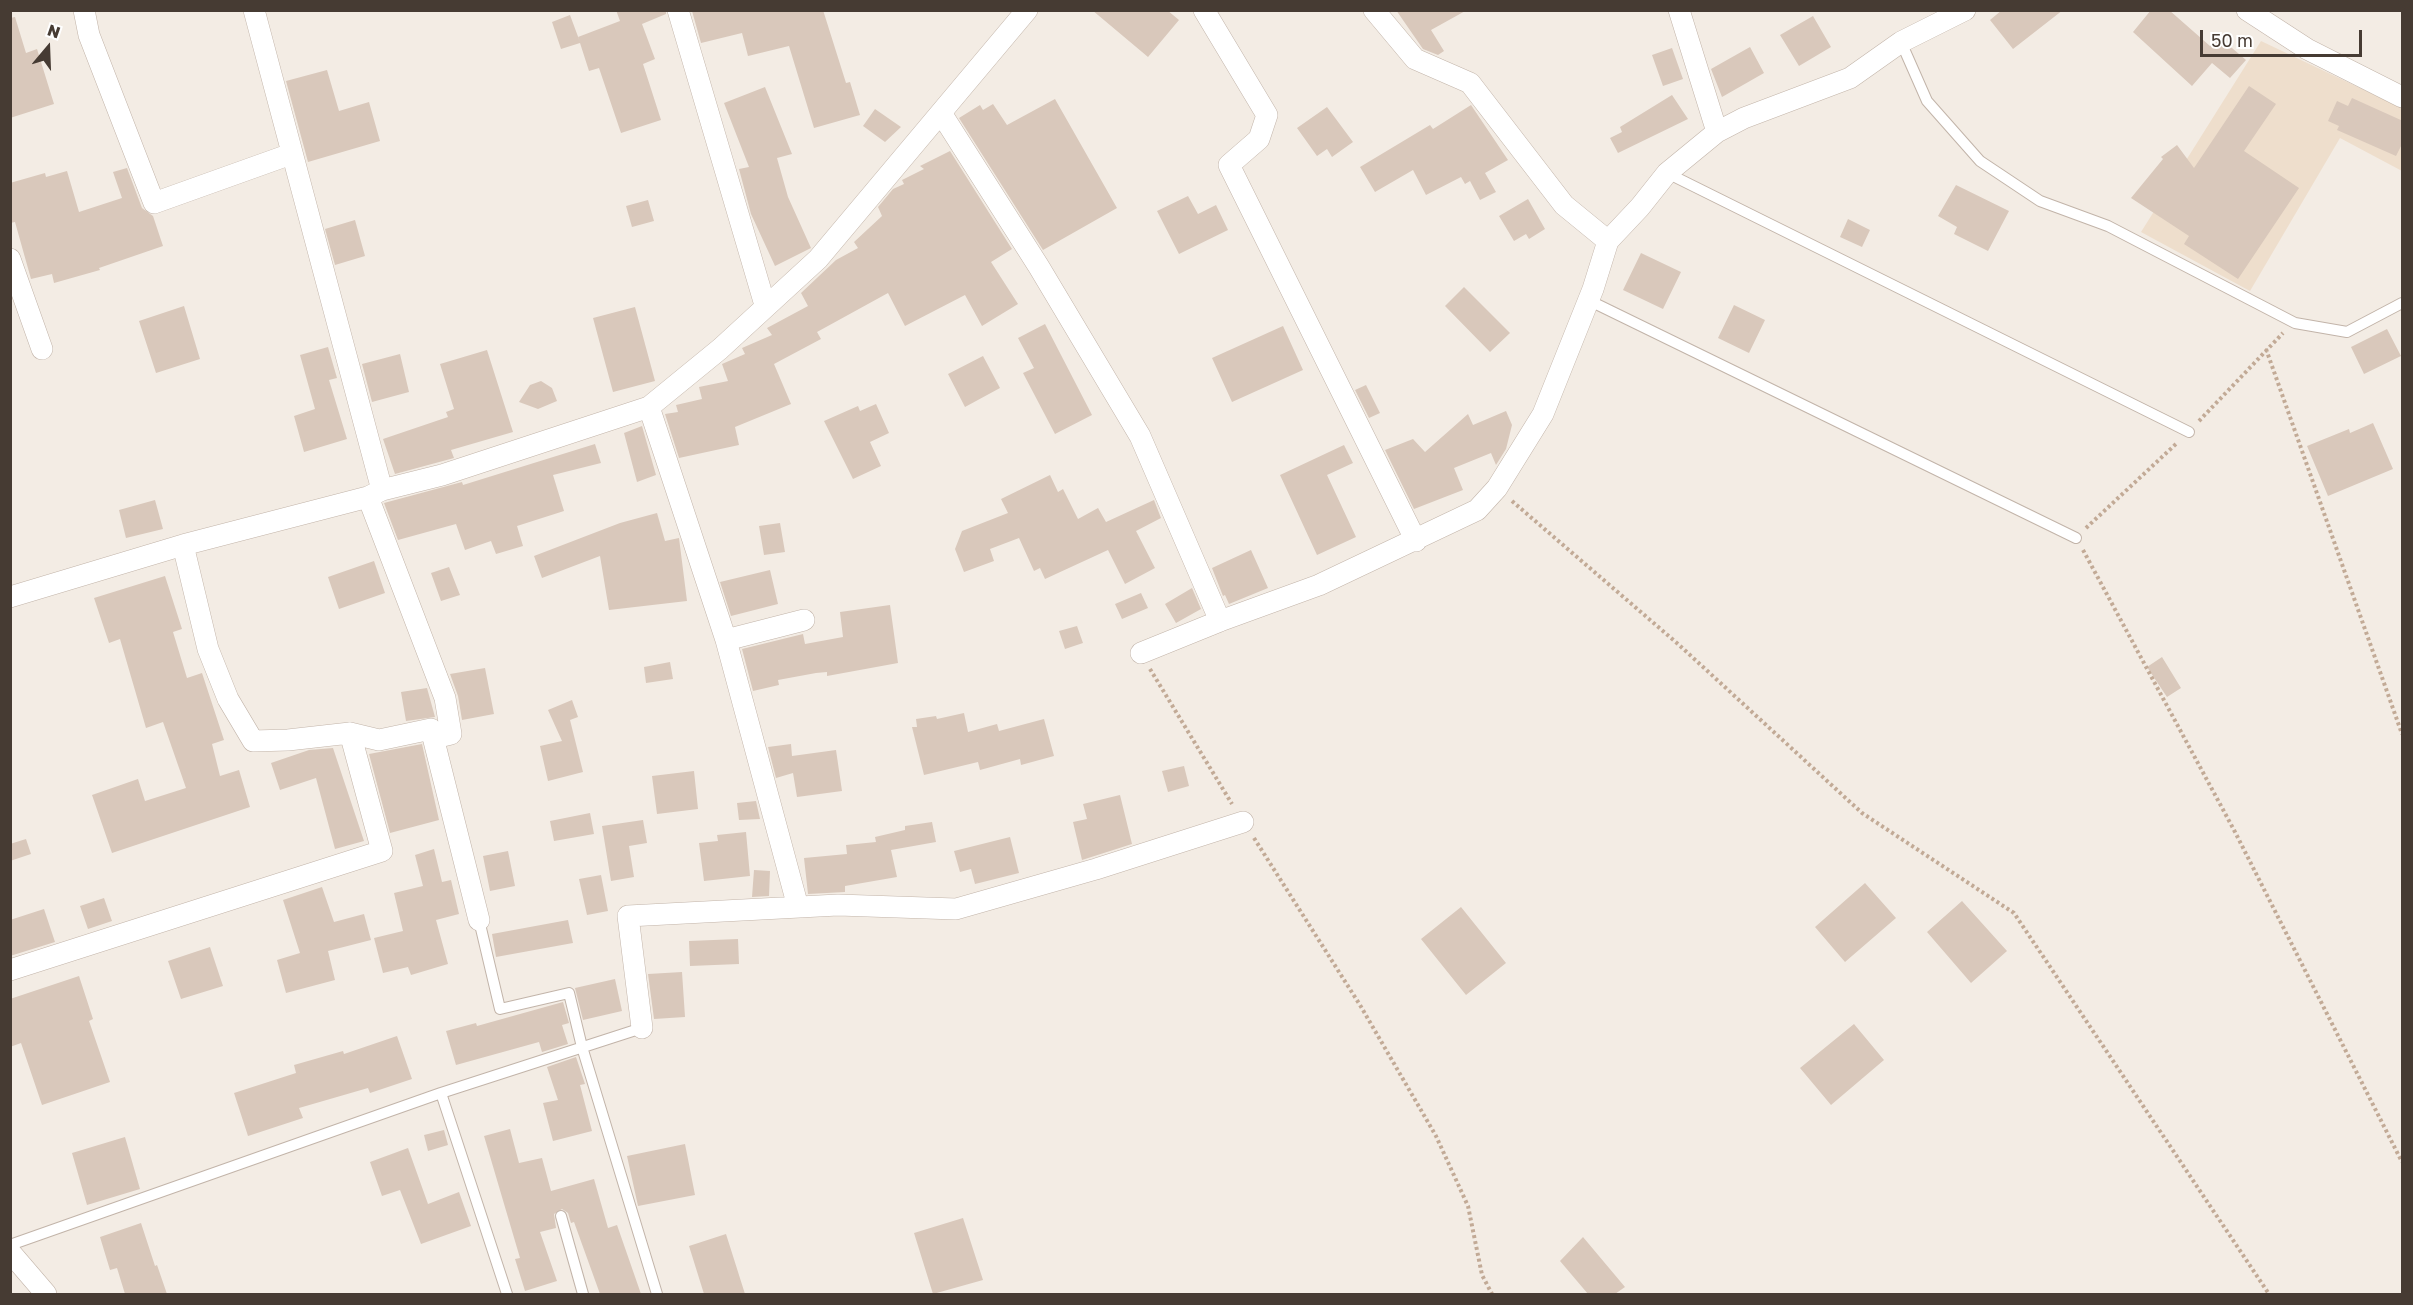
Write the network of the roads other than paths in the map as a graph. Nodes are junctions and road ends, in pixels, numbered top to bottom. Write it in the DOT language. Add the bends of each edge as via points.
graph roads {
  1 [pos="84,10"];
  2 [pos="254,10"];
  3 [pos="678,10"];
  4 [pos="1027,10"];
  5 [pos="1204,10"];
  6 [pos="1374,10"];
  7 [pos="1679,10"];
  8 [pos="1965,10"];
  9 [pos="2247,10"];
  10 [pos="1901,42"];
  11 [pos="2403,97"];
  12 [pos="941,113"];
  13 [pos="1717,132"];
  14 [pos="291,154"];
  15 [pos="1667,173"];
  16 [pos="1608,241"];
  17 [pos="10,259"];
  18 [pos="1588,300"];
  19 [pos="2403,303"];
  20 [pos="765,305"];
  21 [pos="42,349"];
  22 [pos="649,407"];
  23 [pos="2189,432"];
  24 [pos="375,494"];
  25 [pos="2076,538"];
  26 [pos="1416,541"];
  27 [pos="183,545"];
  28 [pos="10,597"];
  29 [pos="804,620"];
  30 [pos="1220,621"];
  31 [pos="726,640"];
  32 [pos="1140,653"];
  33 [pos="350,733"];
  34 [pos="434,738"];
  35 [pos="1243,822"];
  36 [pos="798,907"];
  37 [pos="479,920"];
  38 [pos="10,970"];
  39 [pos="642,1028"];
  40 [pos="582,1047"];
  41 [pos="441,1093"];
  42 [pos="561,1216"];
  43 [pos="10,1245"];
  44 [pos="10,1252"];
  45 [pos="46,1294"];
  46 [pos="507,1294"];
  47 [pos="583,1294"];
  48 [pos="657,1294"];
  1 -- 14 [label="street" via="89,35 154,203"];
  2 -- 14 [label="street"];
  3 -- 20 [label="street"];
  4 -- 12 [label="street"];
  5 -- 26 [label="street" via="1267,115 1259,139 1229,165"];
  6 -- 16 [label="street" via="1415,59 1470,83 1564,205"];
  7 -- 13 [label="street"];
  8 -- 10 [label="street"];
  9 -- 11 [label="street" via="2307,49"];
  10 -- 13 [label="street" via="1850,78"];
  10 -- 19 [label="lane" via="1928,101 1980,161 2040,201 2108,226 2295,322 2347,332"];
  12 -- 20 [label="street" via="818,259"];
  12 -- 30 [label="street" via="1140,436"];
  13 -- 15 [label="street"];
  14 -- 24 [label="street"];
  15 -- 16 [label="street"];
  15 -- 23 [label="lane"];
  16 -- 18 [label="street"];
  17 -- 21 [label="street"];
  18 -- 25 [label="lane"];
  18 -- 26 [label="street" via="1543,414 1497,488 1477,510"];
  20 -- 22 [label="street" via="720,349"];
  22 -- 24 [label="street"];
  22 -- 31 [label="street"];
  24 -- 27 [label="street"];
  24 -- 34 [label="street" via="445,698 451,734"];
  26 -- 30 [label="street" via="1319,585"];
  27 -- 28 [label="street"];
  27 -- 33 [label="street" via="208,649 228,699 253,741"];
  29 -- 31 [label="street"];
  30 -- 32 [label="street"];
  31 -- 36 [label="street"];
  33 -- 34 [label="street" via="379,740 431,729"];
  33 -- 38 [label="street" via="382,850"];
  34 -- 37 [label="street"];
  35 -- 36 [label="street" via="956,909"];
  36 -- 39 [label="street" via="628,916"];
  37 -- 40 [label="lane" via="500,1009 569,993"];
  39 -- 40 [label="lane"];
  40 -- 41 [label="lane"];
  40 -- 48 [label="lane"];
  41 -- 43 [label="lane"];
  41 -- 46 [label="lane"];
  42 -- 47 [label="lane"];
  44 -- 45 [label="street"];
}
